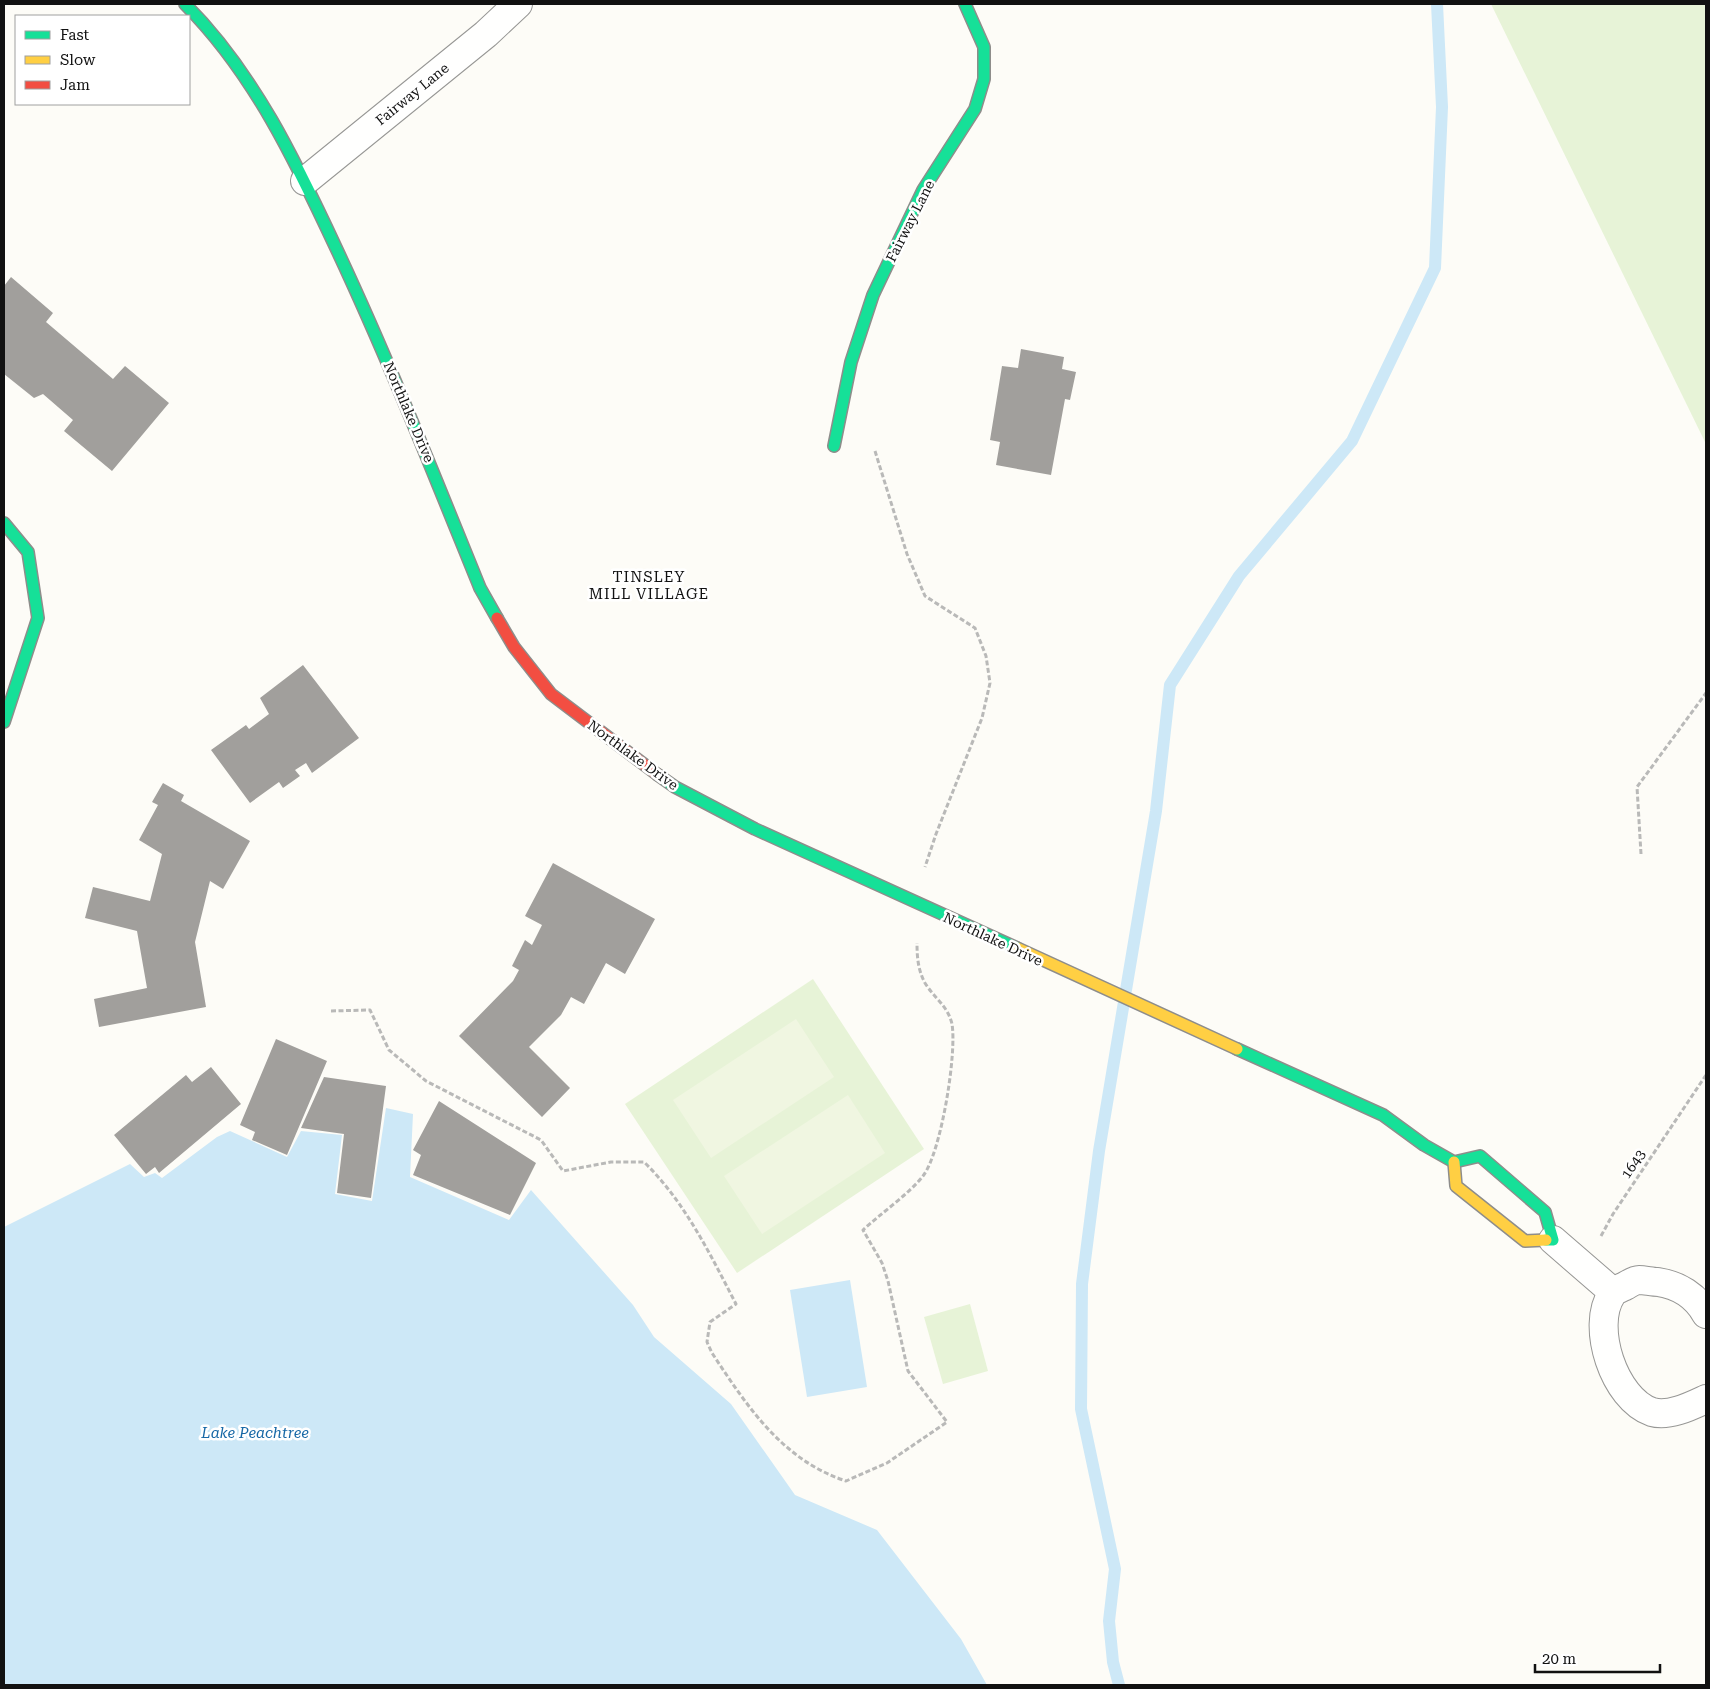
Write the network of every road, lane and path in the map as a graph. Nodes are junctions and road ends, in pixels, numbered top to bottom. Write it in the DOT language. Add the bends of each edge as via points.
graph roads {
  1 [pos="185,4"];
  2 [pos="518,4"];
  3 [pos="965,4"];
  4 [pos="305,181"];
  5 [pos="834,446"];
  6 [pos="875,450"];
  7 [pos="4,523"];
  8 [pos="1706,693"];
  9 [pos="4,722"];
  10 [pos="1641,854"];
  11 [pos="928,908"];
  12 [pos="331,1011"];
  13 [pos="1706,1075"];
  14 [pos="1454,1162"];
  15 [pos="1553,1240"];
  16 [pos="1585,1268"];
  17 [pos="1613,1292"];
  18 [pos="1706,1314"];
  19 [pos="1706,1399"];
  1 -- 4 [label="street, Northlake Drive" via="209,28 246,76"];
  2 -- 4 [label="street, Fairway Lane" via="486,34"];
  3 -- 5 [label="street, Fairway Lane" via="984,46 984,80 974,109 923,190 874,295 851,362"];
  4 -- 11 [label="street, Northlake Drive" via="372,325 480,588 514,647 551,694 675,787 755,829"];
  6 -- 11 [label="path" via="907,554 924,596 975,628 986,656 990,683 982,718 922,878"];
  7 -- 9 [label="street" via="28,552 38,618"];
  8 -- 10 [label="path" via="1637,787"];
  11 -- 12 [label="path" via="917,939 918,964 926,984 946,1007 952,1024 953,1050 943,1111 934,1154 922,1176 863,1230 882,1263 888,1281 908,1370 946,1422 887,1463 846,1480 827,1475 782,1443 756,1417 712,1353 707,1342 710,1322 736,1304 703,1241 665,1183 644,1162 611,1162 563,1171 541,1140 426,1081 389,1050 370,1010"];
  11 -- 14 [label="street, Northlake Drive" via="1383,1115"];
  13 -- 16 [label="path, 1643" via="1613,1214"];
  14 -- 15 [label="street" via="1456,1186 1525,1241"];
  14 -- 15 [label="street" via="1480,1156 1545,1212"];
  15 -- 16 [label="street"];
  16 -- 17 [label="street"];
  17 -- 18 [label="street" via="1637,1280 1666,1284 1686,1292"];
  17 -- 19 [label="street" via="1605,1309 1608,1358 1614,1375 1631,1398 1652,1412 1690,1407"];
}
